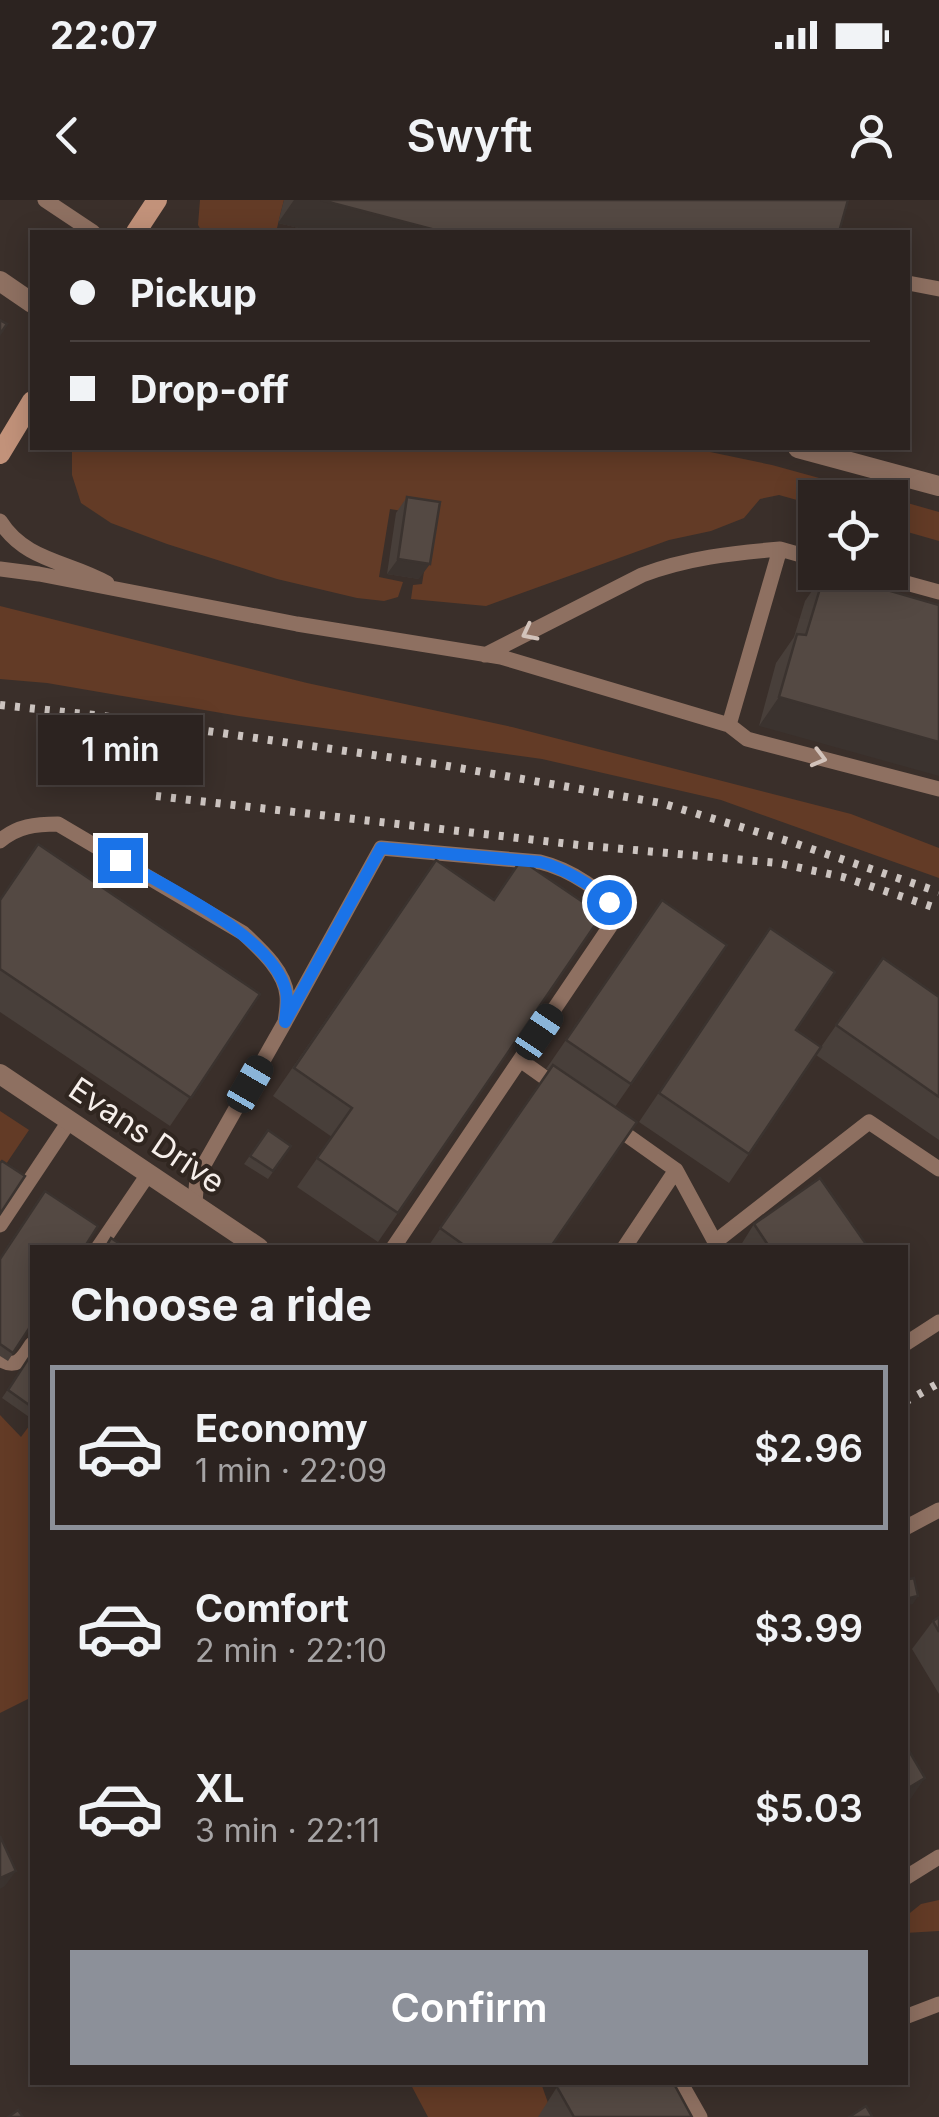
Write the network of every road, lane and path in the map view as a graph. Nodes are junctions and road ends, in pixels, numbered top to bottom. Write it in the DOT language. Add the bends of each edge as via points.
graph roads {
  1 [pos="45,200"];
  2 [pos="157,200"];
  3 [pos="89,230"];
  4 [pos="137,230"];
  5 [pos="0,281"];
  6 [pos="910,283"];
  7 [pos="939,289"];
  8 [pos="30,301"];
  9 [pos="30,405"];
  10 [pos="815,450"];
  11 [pos="0,454"];
  12 [pos="848,454"];
  13 [pos="939,486"];
  14 [pos="0,521"];
  15 [pos="780,549"];
  16 [pos="798,554"];
  17 [pos="0,569"];
  18 [pos="908,584"];
  19 [pos="120,590"];
  20 [pos="939,592"];
  21 [pos="485,655"];
  22 [pos="729,725"];
  23 [pos="939,789"];
  24 [pos="0,841"];
  25 [pos="285,1022"];
  26 [pos="520,1060"];
  27 [pos="0,1074"];
  28 [pos="567,1093"];
  29 [pos="598,1115"];
  30 [pos="70,1120"];
  31 [pos="939,1169"];
  32 [pos="676,1170"];
  33 [pos="149,1173"];
  34 [pos="195,1204"];
  35 [pos="0,1225"];
  36 [pos="100,1245"];
  37 [pos="255,1245"];
  38 [pos="396,1245"];
  39 [pos="626,1245"];
  40 [pos="717,1245"];
  41 [pos="939,1322"];
  42 [pos="908,1342"];
  43 [pos="30,1347"];
  44 [pos="0,1359"];
  45 [pos="939,1510"];
  46 [pos="908,1526"];
  47 [pos="939,1857"];
  48 [pos="908,1876"];
  49 [pos="939,2004"];
  50 [pos="908,2017"];
  51 [pos="684,2085"];
  52 [pos="700,2117"];
  1 -- 3 [label="lane"];
  2 -- 4 [label="main road"];
  5 -- 8 [label="street"];
  6 -- 7 [label="lane"];
  9 -- 11 [label="main road"];
  10 -- 12 [label="street"];
  12 -- 13 [label="street"];
  14 -- 19 [label="lane" via="32,554"];
  15 -- 16 [label="lane"];
  15 -- 21 [label="lane, one-way" via="667,566"];
  15 -- 22 [label="lane"];
  17 -- 19 [label="lane"];
  18 -- 20 [label="lane"];
  19 -- 21 [label="lane"];
  21 -- 22 [label="lane"];
  22 -- 23 [label="lane, one-way" via="747,739"];
  24 -- 25 [label="lane" via="20,828 58,824 243,933 280,976 287,994"];
  25 -- 26 [label="lane" via="381,848 540,862 602,894 615,919"];
  25 -- 34 [label="lane" via="197,1177"];
  26 -- 28 [label="lane"];
  26 -- 38 [label="lane"];
  27 -- 30 [label="street, Evans Drive"];
  29 -- 32 [label="lane"];
  30 -- 33 [label="street, Evans Drive"];
  30 -- 35 [label="lane"];
  31 -- 40 [label="lane" via="869,1122"];
  32 -- 39 [label="lane"];
  32 -- 40 [label="lane"];
  33 -- 34 [label="street, Evans Drive"];
  33 -- 36 [label="lane"];
  34 -- 37 [label="street, Evans Drive"];
  41 -- 42 [label="lane"];
  43 -- 44 [label="lane" via="16,1364"];
  45 -- 46 [label="lane"];
  47 -- 48 [label="lane"];
  49 -- 50 [label="lane"];
  51 -- 52 [label="lane"];
}
